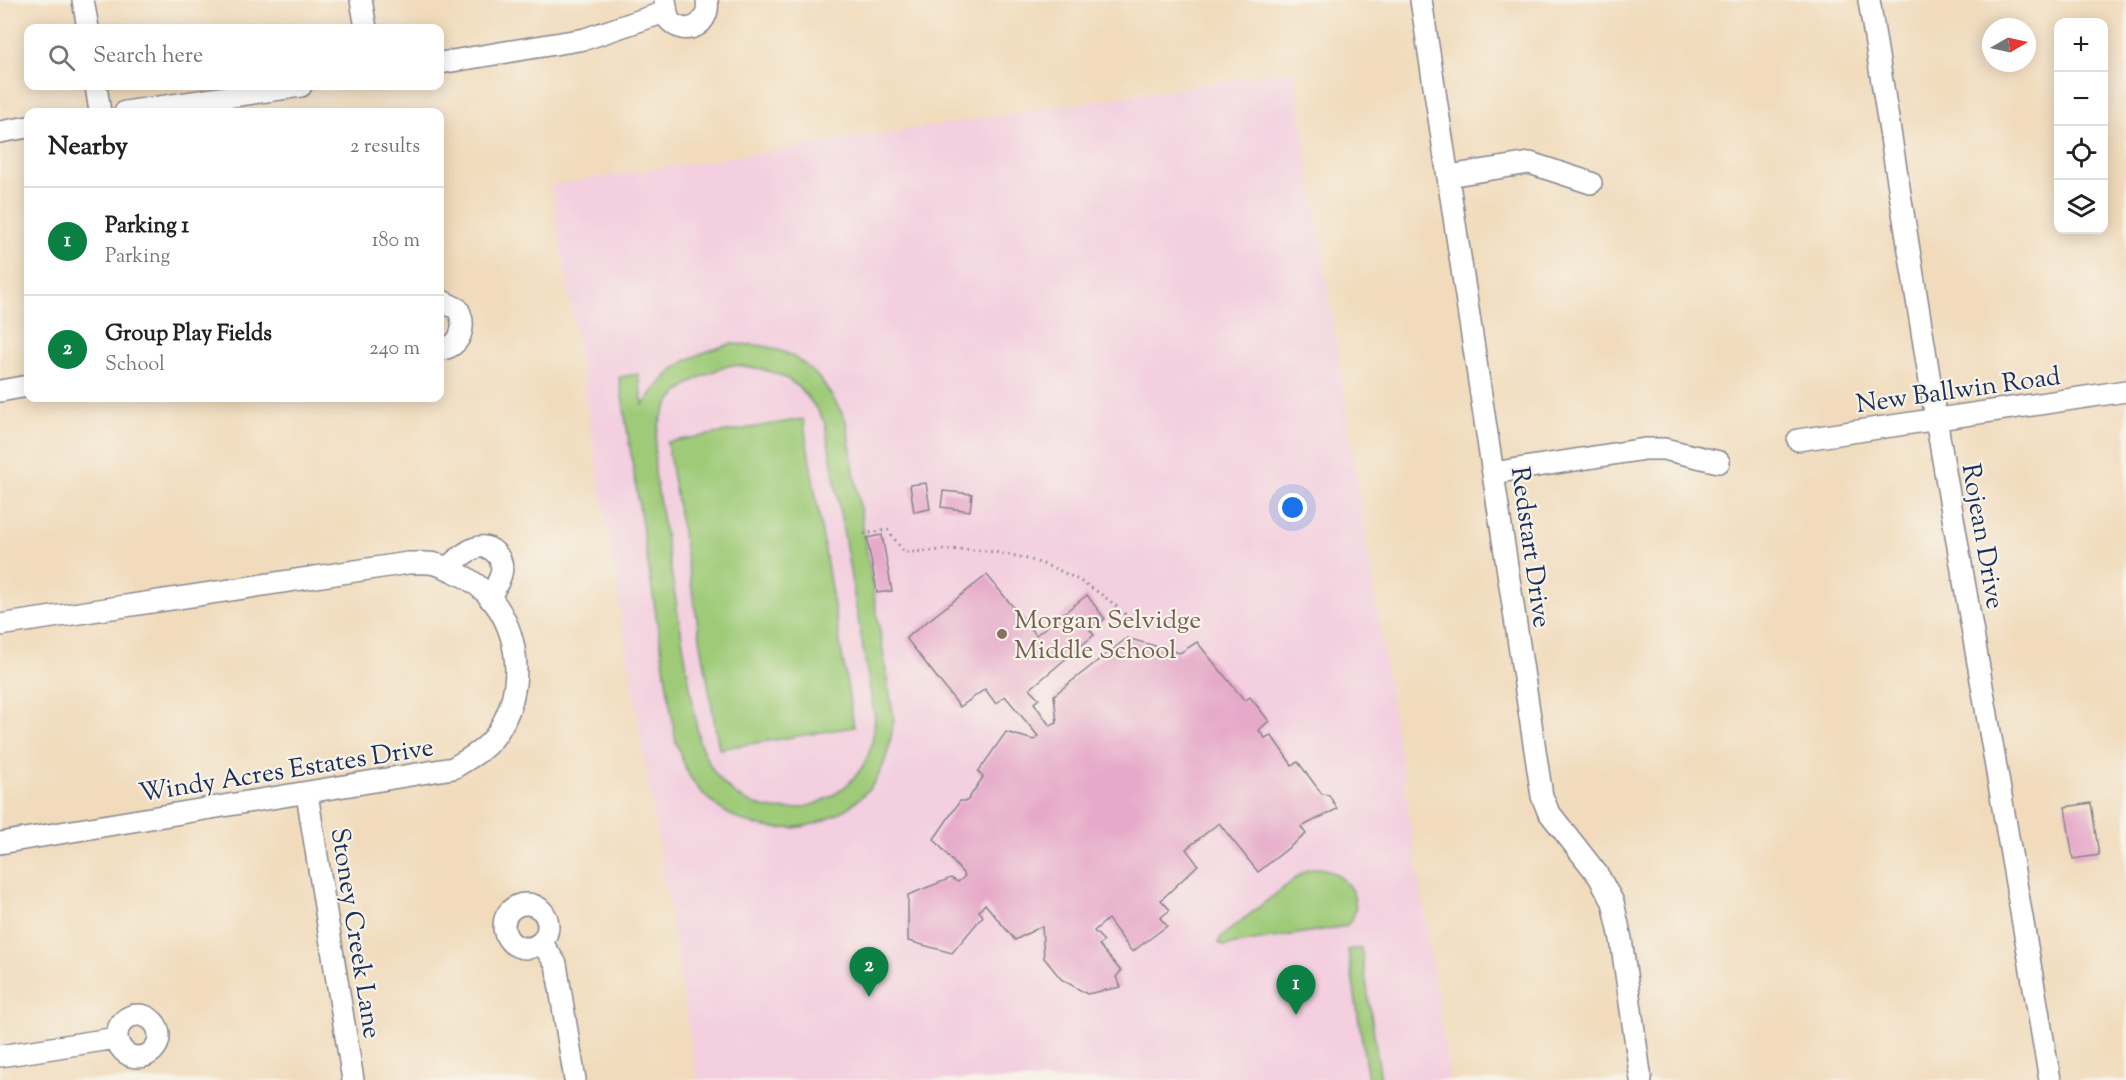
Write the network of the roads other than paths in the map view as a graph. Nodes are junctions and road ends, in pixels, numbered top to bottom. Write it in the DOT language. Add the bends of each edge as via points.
graph roads {
  1 [pos="83,0"];
  2 [pos="361,0"];
  3 [pos="707,0"];
  4 [pos="1421,0"];
  5 [pos="1869,0"];
  6 [pos="665,6"];
  7 [pos="86,24"];
  8 [pos="365,24"];
  9 [pos="444,62"];
  10 [pos="97,90"];
  11 [pos="274,90"];
  12 [pos="99,108"];
  13 [pos="152,108"];
  14 [pos="24,128"];
  15 [pos="0,132"];
  16 [pos="1448,176"];
  17 [pos="1591,183"];
  18 [pos="444,302"];
  19 [pos="444,348"];
  20 [pos="24,387"];
  21 [pos="0,391"];
  22 [pos="2126,391"];
  23 [pos="1936,419"];
  24 [pos="1798,440"];
  25 [pos="1719,462"];
  26 [pos="1494,473"];
  27 [pos="447,568"];
  28 [pos="490,599"];
  29 [pos="0,626"];
  30 [pos="307,794"];
  31 [pos="0,843"];
  32 [pos="541,942"];
  33 [pos="117,1038"];
  34 [pos="0,1056"];
  35 [pos="353,1080"];
  36 [pos="574,1080"];
  37 [pos="1641,1080"];
  38 [pos="2050,1080"];
  1 -- 7 [label="street"];
  2 -- 8 [label="street"];
  3 -- 6 [label="street" via="707,15 699,26 692,28 672,24"];
  4 -- 16 [label="street, Redstart Drive"];
  5 -- 23 [label="street, Rojean Drive"];
  6 -- 9 [label="street" via="585,39"];
  10 -- 12 [label="street"];
  11 -- 13 [label="street"];
  14 -- 15 [label="street"];
  16 -- 17 [label="street" via="1530,163"];
  16 -- 26 [label="street, Redstart Drive"];
  18 -- 19 [label="street" via="458,309 464,324 458,340"];
  20 -- 21 [label="street"];
  22 -- 23 [label="street, New Ballwin Road"];
  23 -- 24 [label="street, New Ballwin Road"];
  23 -- 38 [label="street, Rojean Drive"];
  25 -- 26 [label="street" via="1664,449 1645,449"];
  26 -- 37 [label="street, Redstart Drive" via="1542,796 1548,811 1598,875 1613,902"];
  27 -- 28 [label="street, Windy Acres Estates Drive" via="468,578"];
  27 -- 28 [label="street" via="471,549 492,550 502,570"];
  27 -- 29 [label="street, Windy Acres Estates Drive" via="408,563"];
  28 -- 30 [label="street, Windy Acres Estates Drive" via="509,629 517,676 512,703 499,732 479,753 453,768"];
  30 -- 31 [label="street, Windy Acres Estates Drive"];
  30 -- 35 [label="street, Stoney Creek Lane"];
  32 -- 36 [label="street" via="556,964"];
  33 -- 34 [label="street"];
}
